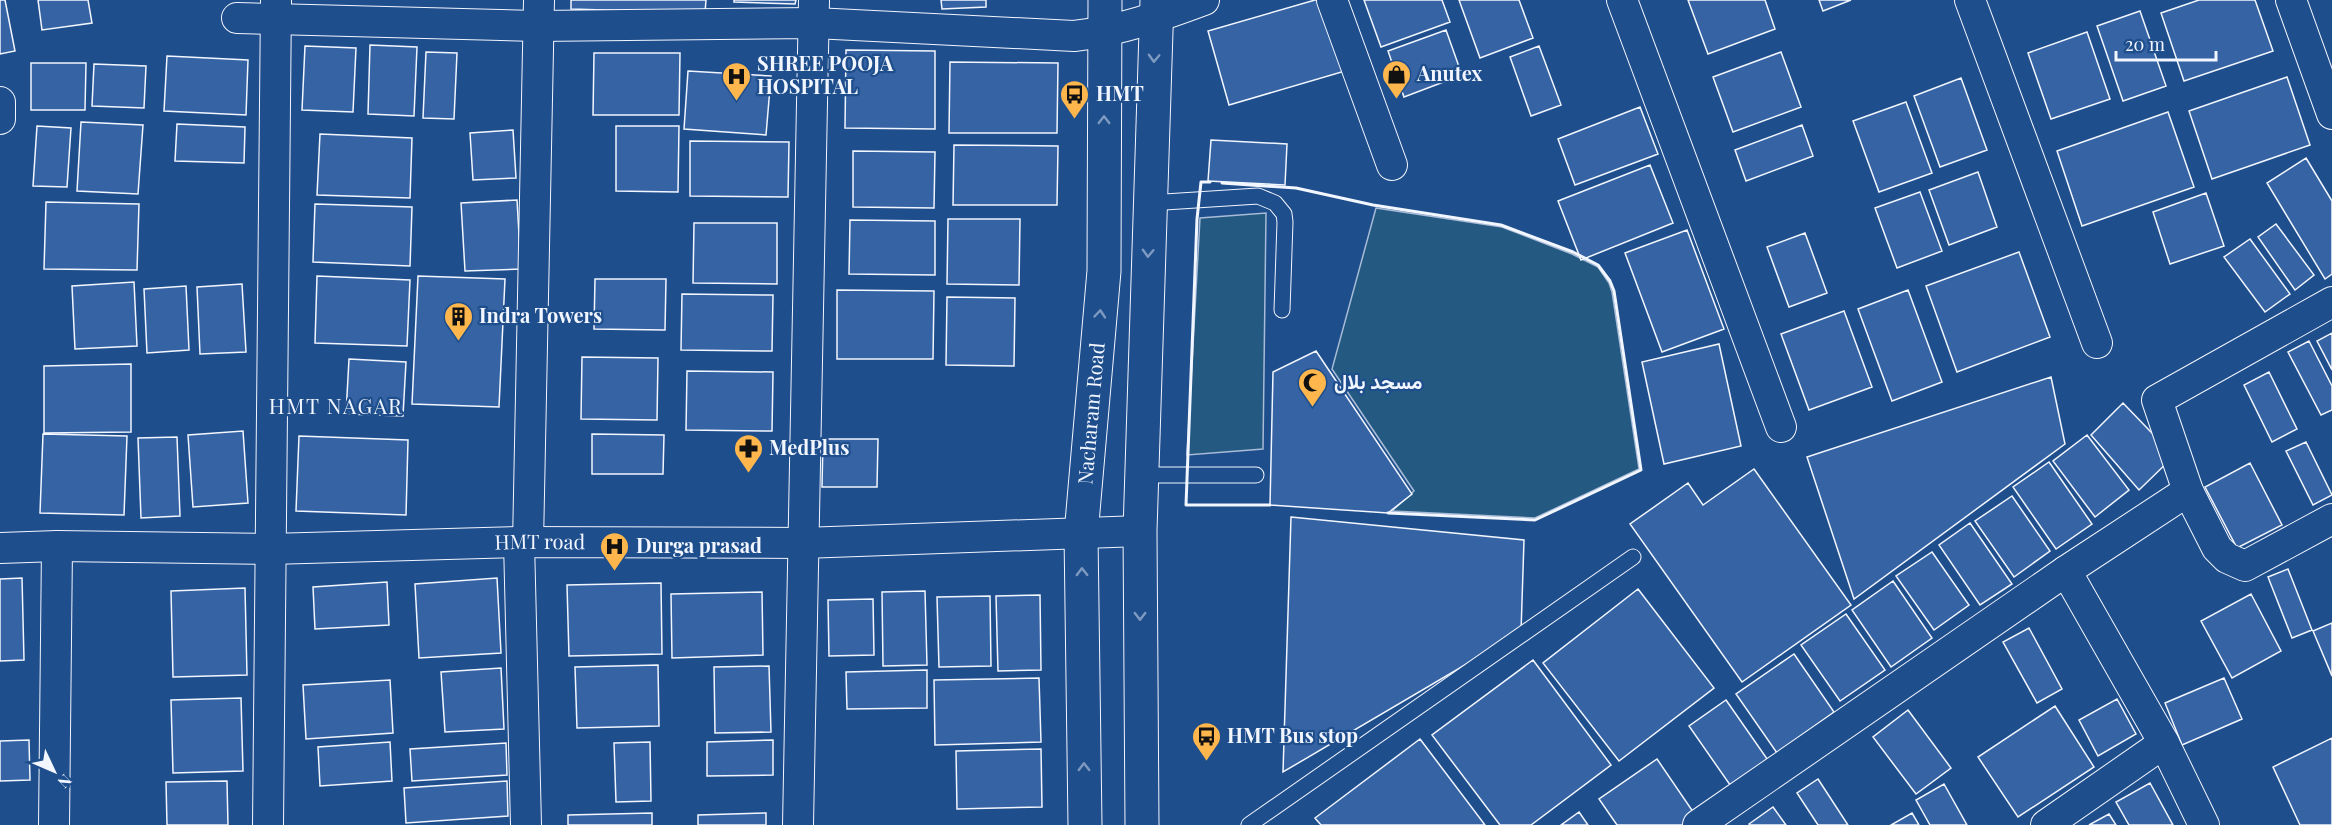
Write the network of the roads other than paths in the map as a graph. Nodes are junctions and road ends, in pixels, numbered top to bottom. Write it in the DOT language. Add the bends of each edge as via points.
graph roads {
  1 [pos="1105,0"];
  2 [pos="1204,0"];
  3 [pos="1332,0"];
  4 [pos="1622,0"];
  5 [pos="1970,0"];
  6 [pos="2291,0"];
  7 [pos="1156,9"];
  8 [pos="276,10"];
  9 [pos="814,12"];
  10 [pos="538,13"];
  11 [pos="237,18"];
  12 [pos="1104,33"];
  13 [pos="0,102"];
  14 [pos="2332,114"];
  15 [pos="0,119"];
  16 [pos="1392,165"];
  17 [pos="1149,203"];
  18 [pos="2332,302"];
  19 [pos="1282,310"];
  20 [pos="2097,343"];
  21 [pos="1780,427"];
  22 [pos="1141,475"];
  23 [pos="1256,475"];
  24 [pos="2188,491"];
  25 [pos="2332,519"];
  26 [pos="1140,531"];
  27 [pos="1081,534"];
  28 [pos="524,543"];
  29 [pos="803,543"];
  30 [pos="57,546"];
  31 [pos="0,548"];
  32 [pos="270,549"];
  33 [pos="1633,557"];
  34 [pos="2066,571"];
  35 [pos="2164,743"];
  36 [pos="1713,821"];
  37 [pos="54,825"];
  38 [pos="268,825"];
  39 [pos="526,825"];
  40 [pos="798,825"];
  41 [pos="1085,825"];
  42 [pos="1142,825"];
  43 [pos="1249,825"];
  44 [pos="2046,825"];
  45 [pos="2204,825"];
  1 -- 12 [label="main road, Nacharam Road"];
  2 -- 7 [label="street"];
  3 -- 16 [label="street"];
  4 -- 21 [label="street"];
  5 -- 20 [label="street"];
  6 -- 14 [label="street"];
  7 -- 12 [label="street"];
  7 -- 17 [label="main road, one-way"];
  8 -- 10 [label="street"];
  8 -- 11 [label="street"];
  8 -- 32 [label="street"];
  9 -- 10 [label="street"];
  9 -- 12 [label="street" via="1074,36"];
  9 -- 29 [label="street"];
  10 -- 28 [label="street"];
  27 -- 12 [label="main road, Nacharam Road, one-way" via="1104,272"];
  13 -- 15 [label="street"];
  17 -- 19 [label="lane" via="1258,196 1275,203 1285,222"];
  17 -- 22 [label="main road, one-way"];
  18 -- 24 [label="street" via="2157,400"];
  22 -- 23 [label="lane"];
  22 -- 26 [label="main road"];
  24 -- 25 [label="street" via="2217,548 2245,566"];
  24 -- 34 [label="street"];
  26 -- 27 [label="street, HMT road"];
  26 -- 42 [label="main road, one-way"];
  27 -- 29 [label="street, HMT road"];
  41 -- 27 [label="main road, Nacharam Road, one-way"];
  28 -- 29 [label="street, HMT road"];
  28 -- 32 [label="street, HMT road"];
  28 -- 39 [label="street"];
  29 -- 40 [label="street"];
  30 -- 31 [label="street, HMT road"];
  30 -- 32 [label="street, HMT road"];
  30 -- 37 [label="street"];
  32 -- 38 [label="street"];
  33 -- 43 [label="lane"];
  34 -- 35 [label="street"];
  34 -- 36 [label="street"];
  35 -- 44 [label="street"];
  35 -- 45 [label="street"];
}
